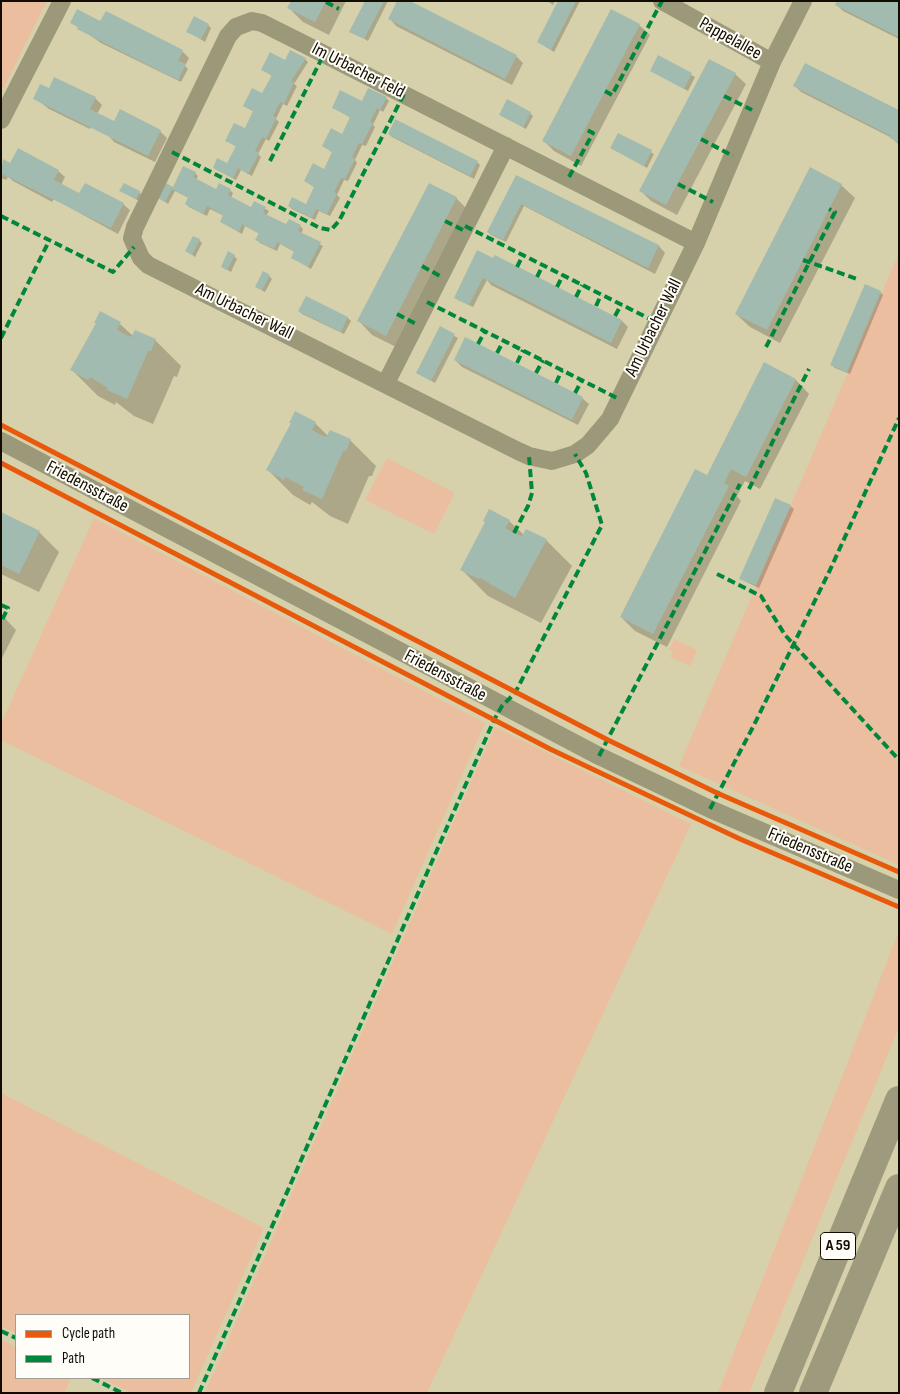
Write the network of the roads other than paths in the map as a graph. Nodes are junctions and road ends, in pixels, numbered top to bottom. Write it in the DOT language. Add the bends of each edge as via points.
graph roads {
  1 [pos="62,1"];
  2 [pos="662,1"];
  3 [pos="803,1"];
  4 [pos="772,62"];
  5 [pos="1,120"];
  6 [pos="506,146"];
  7 [pos="696,243"];
  8 [pos="134,247"];
  9 [pos="386,383"];
  10 [pos="1,442"];
  11 [pos="899,890"];
  12 [pos="899,1100"];
  13 [pos="899,1188"];
  14 [pos="778,1393"];
  15 [pos="813,1393"];
  1 -- 5 [label="street"];
  2 -- 4 [label="street, Pappelallee"];
  3 -- 4 [label="street, Am Urbacher Wall"];
  4 -- 7 [label="street, Am Urbacher Wall"];
  6 -- 7 [label="street, Im Urbacher Feld"];
  6 -- 8 [label="street, Im Urbacher Feld" via="262,23 244,23 236,27 224,46 135,227"];
  6 -- 9 [label="street"];
  7 -- 9 [label="street, Am Urbacher Wall" via="610,419 588,446 575,454 552,461 528,456"];
  8 -- 9 [label="street, Am Urbacher Wall" via="148,265"];
  10 -- 11 [label="street, Friedensstraße" via="599,756 710,809"];
  12 -- 14 [label="highway, A 59"];
  13 -- 15 [label="highway, A 59"];
}
